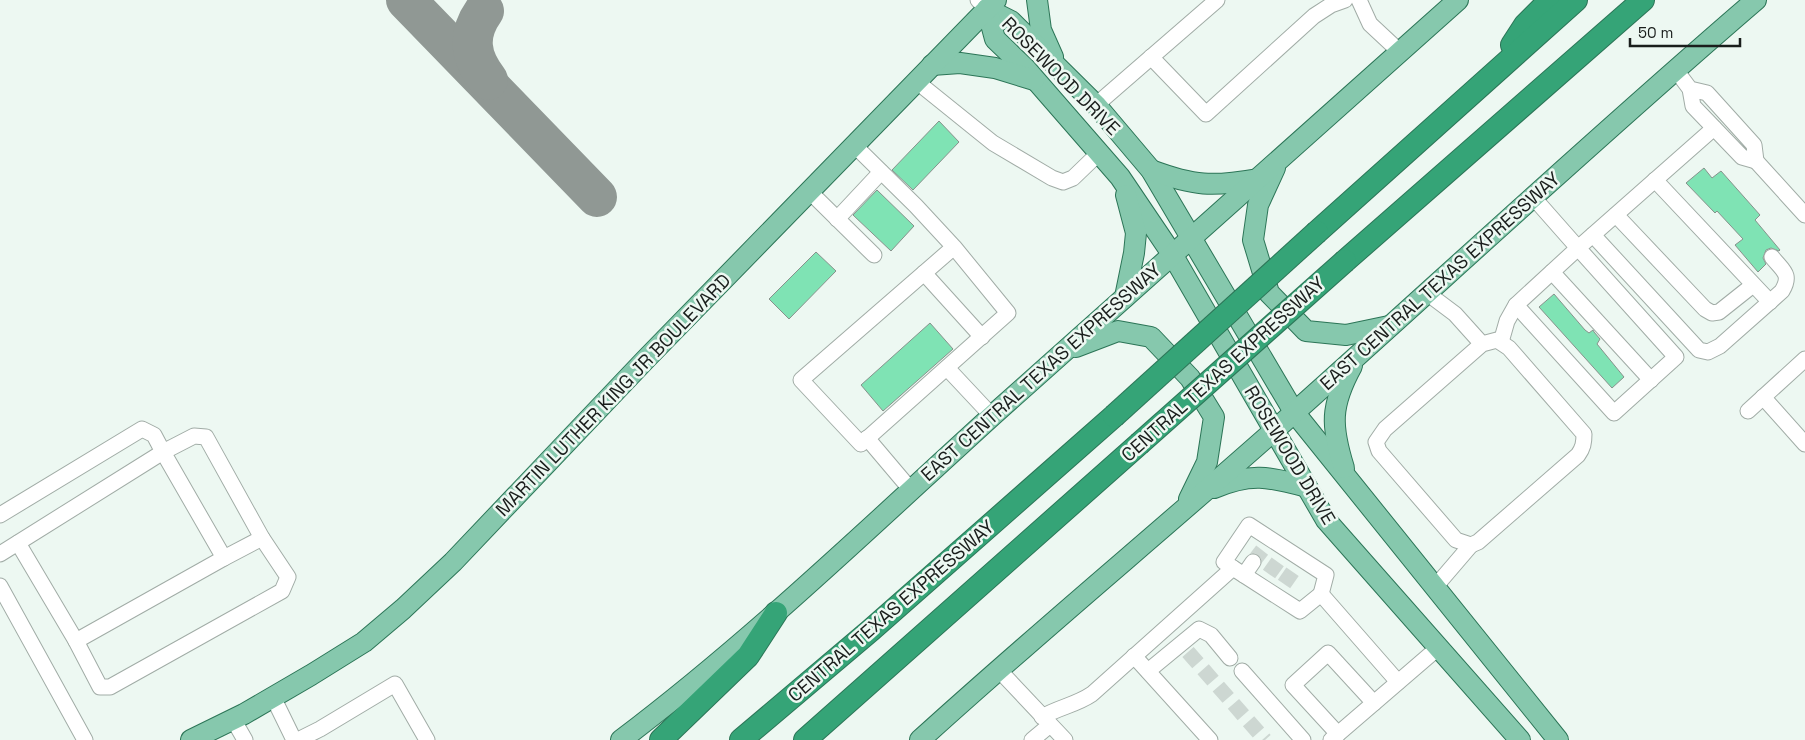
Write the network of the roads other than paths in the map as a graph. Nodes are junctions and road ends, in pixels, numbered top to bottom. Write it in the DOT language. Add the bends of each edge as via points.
graph roads {
  1 [pos="1037,0"];
  2 [pos="1217,0"];
  3 [pos="1345,0"];
  4 [pos="1359,0"];
  5 [pos="1458,0"];
  6 [pos="1550,0"];
  7 [pos="1576,0"];
  8 [pos="1643,0"];
  9 [pos="1756,0"];
  10 [pos="987,3"];
  11 [pos="1400,52"];
  12 [pos="1152,57"];
  13 [pos="932,65"];
  14 [pos="1058,68"];
  15 [pos="1675,69"];
  16 [pos="1494,72"];
  17 [pos="1034,80"];
  18 [pos="916,81"];
  19 [pos="1690,89"];
  20 [pos="1096,105"];
  21 [pos="1714,128"];
  22 [pos="854,145"];
  23 [pos="1100,152"];
  24 [pos="1756,161"];
  25 [pos="1276,164"];
  26 [pos="1151,170"];
  27 [pos="881,172"];
  28 [pos="1120,177"];
  29 [pos="1258,179"];
  30 [pos="1655,180"];
  31 [pos="809,191"];
  32 [pos="1533,197"];
  33 [pos="1616,215"];
  34 [pos="1805,215"];
  35 [pos="837,218"];
  36 [pos="1593,234"];
  37 [pos="1192,238"];
  38 [pos="954,248"];
  39 [pos="1578,248"];
  40 [pos="1172,254"];
  41 [pos="874,255"];
  42 [pos="1772,257"];
  43 [pos="1552,272"];
  44 [pos="924,273"];
  45 [pos="1753,284"];
  46 [pos="1427,293"];
  47 [pos="1125,297"];
  48 [pos="1770,302"];
  49 [pos="1516,305"];
  50 [pos="1390,326"];
  51 [pos="982,337"];
  52 [pos="1501,342"];
  53 [pos="1482,344"];
  54 [pos="1064,352"];
  55 [pos="1359,354"];
  56 [pos="1805,359"];
  57 [pos="947,368"];
  58 [pos="1651,380"];
  59 [pos="1763,397"];
  60 [pos="1748,411"];
  61 [pos="1294,412"];
  62 [pos="992,416"];
  63 [pos="1273,430"];
  64 [pos="867,438"];
  65 [pos="1805,444"];
  66 [pos="163,452"];
  67 [pos="1347,477"];
  68 [pos="1307,487"];
  69 [pos="911,490"];
  70 [pos="1200,494"];
  71 [pos="1184,508"];
  72 [pos="0,515"];
  73 [pos="262,538"];
  74 [pos="18,543"];
  75 [pos="1471,545"];
  76 [pos="0,554"];
  77 [pos="224,558"];
  78 [pos="1253,562"];
  79 [pos="1238,572"];
  80 [pos="1289,578"];
  81 [pos="0,586"];
  82 [pos="1435,587"];
  83 [pos="1322,594"];
  84 [pos="776,613"];
  85 [pos="76,641"];
  86 [pos="1439,648"];
  87 [pos="1134,656"];
  88 [pos="1230,658"];
  89 [pos="998,669"];
  90 [pos="1148,671"];
  91 [pos="1242,671"];
  92 [pos="1398,682"];
  93 [pos="273,697"];
  94 [pos="1374,703"];
  95 [pos="233,719"];
  96 [pos="1046,721"];
  97 [pos="1334,737"];
  98 [pos="85,740"];
  99 [pos="191,740"];
  100 [pos="245,740"];
  101 [pos="294,740"];
  102 [pos="298,740"];
  103 [pos="427,740"];
  104 [pos="621,740"];
  105 [pos="661,740"];
  106 [pos="741,740"];
  107 [pos="805,740"];
  108 [pos="920,740"];
  109 [pos="1032,740"];
  110 [pos="1065,740"];
  111 [pos="1210,740"];
  112 [pos="1303,740"];
  113 [pos="1520,740"];
  114 [pos="1558,740"];
  1 -- 14 [label="main road" via="1040,30"];
  2 -- 12 [label="lane"];
  3 -- 12 [label="lane" via="1314,16 1206,114"];
  4 -- 11 [label="lane" via="1370,24"];
  5 -- 11 [label="main road, EAST CENTRAL TEXAS EXPRESSWAY"];
  6 -- 16 [label="highway" via="1525,25"];
  7 -- 16 [label="highway, CENTRAL TEXAS EXPRESSWAY"];
  8 -- 107 [label="highway, CENTRAL TEXAS EXPRESSWAY, bridge"];
  9 -- 15 [label="main road, EAST CENTRAL TEXAS EXPRESSWAY"];
  10 -- 13 [label="main road, MARTIN LUTHER KING JR BOULEVARD"];
  10 -- 14 [label="main road, ROSEWOOD DRIVE" via="1011,21"];
  10 -- 17 [label="main road, ROSEWOOD DRIVE" via="994,39"];
  11 -- 25 [label="main road, EAST CENTRAL TEXAS EXPRESSWAY"];
  12 -- 20 [label="lane"];
  13 -- 17 [label="main road" via="960,63 995,68"];
  13 -- 18 [label="main road, MARTIN LUTHER KING JR BOULEVARD"];
  14 -- 20 [label="main road, ROSEWOOD DRIVE"];
  15 -- 19 [label="lane"];
  15 -- 32 [label="main road, EAST CENTRAL TEXAS EXPRESSWAY"];
  16 -- 106 [label="highway, CENTRAL TEXAS EXPRESSWAY, bridge" via="1114,416"];
  17 -- 23 [label="main road, ROSEWOOD DRIVE"];
  18 -- 22 [label="main road, MARTIN LUTHER KING JR BOULEVARD"];
  18 -- 23 [label="lane" via="993,143 1052,178 1063,182 1073,178"];
  19 -- 21 [label="lane" via="1694,106"];
  19 -- 24 [label="lane" via="1707,93 1754,145"];
  20 -- 26 [label="main road, ROSEWOOD DRIVE"];
  21 -- 24 [label="lane" via="1742,157"];
  21 -- 30 [label="lane"];
  22 -- 27 [label="lane"];
  22 -- 31 [label="main road, MARTIN LUTHER KING JR BOULEVARD"];
  23 -- 28 [label="main road, ROSEWOOD DRIVE"];
  24 -- 34 [label="lane"];
  25 -- 29 [label="main road, EAST CENTRAL TEXAS EXPRESSWAY"];
  25 -- 50 [label="main road" via="1258,205 1253,240 1269,294 1306,330 1346,335"];
  26 -- 29 [label="main road" via="1196,184"];
  26 -- 37 [label="main road, ROSEWOOD DRIVE"];
  27 -- 35 [label="lane"];
  27 -- 38 [label="lane"];
  28 -- 40 [label="main road, ROSEWOOD DRIVE"];
  28 -- 47 [label="main road" via="1136,233"];
  29 -- 37 [label="main road, EAST CENTRAL TEXAS EXPRESSWAY"];
  30 -- 33 [label="lane"];
  30 -- 45 [label="lane"];
  31 -- 35 [label="lane"];
  31 -- 93 [label="main road, MARTIN LUTHER KING JR BOULEVARD" via="439,576 364,642"];
  32 -- 39 [label="lane"];
  32 -- 46 [label="main road, EAST CENTRAL TEXAS EXPRESSWAY"];
  33 -- 36 [label="lane"];
  33 -- 45 [label="lane" via="1712,313 1719,312"];
  35 -- 41 [label="lane"];
  36 -- 39 [label="lane"];
  36 -- 48 [label="lane" via="1698,350 1708,352 1720,346"];
  37 -- 40 [label="main road, EAST CENTRAL TEXAS EXPRESSWAY"];
  37 -- 61 [label="main road, ROSEWOOD DRIVE"];
  38 -- 44 [label="lane"];
  38 -- 51 [label="lane" via="1008,313"];
  39 -- 43 [label="lane"];
  39 -- 58 [label="lane" via="1676,357"];
  40 -- 47 [label="main road, EAST CENTRAL TEXAS EXPRESSWAY"];
  40 -- 63 [label="main road, ROSEWOOD DRIVE"];
  42 -- 48 [label="lane" via="1788,277 1788,282"];
  43 -- 49 [label="lane"];
  43 -- 58 [label="lane"];
  44 -- 51 [label="lane"];
  44 -- 64 [label="lane" via="801,380 861,444"];
  45 -- 48 [label="lane"];
  46 -- 50 [label="main road, EAST CENTRAL TEXAS EXPRESSWAY"];
  46 -- 53 [label="lane" via="1455,314"];
  47 -- 54 [label="main road, EAST CENTRAL TEXAS EXPRESSWAY"];
  49 -- 52 [label="lane"];
  49 -- 58 [label="lane" via="1614,413"];
  50 -- 55 [label="main road, EAST CENTRAL TEXAS EXPRESSWAY"];
  51 -- 57 [label="lane"];
  52 -- 53 [label="lane" via="1496,340"];
  52 -- 75 [label="lane" via="1584,434 1583,448"];
  53 -- 75 [label="lane" via="1385,429 1376,442 1379,450 1456,540"];
  54 -- 62 [label="main road, EAST CENTRAL TEXAS EXPRESSWAY"];
  54 -- 71 [label="main road" via="1118,331 1151,337 1190,378 1214,417 1208,462"];
  55 -- 61 [label="main road, EAST CENTRAL TEXAS EXPRESSWAY"];
  55 -- 67 [label="main road" via="1340,389 1334,423"];
  56 -- 59 [label="lane"];
  57 -- 62 [label="lane"];
  57 -- 64 [label="lane"];
  59 -- 60 [label="lane"];
  59 -- 65 [label="lane"];
  61 -- 63 [label="main road, EAST CENTRAL TEXAS EXPRESSWAY"];
  61 -- 67 [label="main road, ROSEWOOD DRIVE"];
  62 -- 69 [label="main road, EAST CENTRAL TEXAS EXPRESSWAY"];
  63 -- 68 [label="main road, ROSEWOOD DRIVE"];
  63 -- 70 [label="main road, EAST CENTRAL TEXAS EXPRESSWAY"];
  64 -- 69 [label="lane"];
  66 -- 72 [label="lane" via="154,435 142,429"];
  66 -- 73 [label="lane" via="194,436 206,437"];
  66 -- 74 [label="lane"];
  66 -- 77 [label="lane"];
  67 -- 82 [label="main road, ROSEWOOD DRIVE"];
  68 -- 70 [label="main road" via="1254,477 1234,480"];
  68 -- 86 [label="main road, ROSEWOOD DRIVE" via="1326,520"];
  69 -- 84 [label="main road, EAST CENTRAL TEXAS EXPRESSWAY"];
  70 -- 71 [label="main road, EAST CENTRAL TEXAS EXPRESSWAY"];
  71 -- 89 [label="main road, EAST CENTRAL TEXAS EXPRESSWAY"];
  73 -- 77 [label="lane"];
  73 -- 85 [label="lane" via="288,577 282,591 110,687 100,687"];
  74 -- 76 [label="lane"];
  74 -- 85 [label="lane"];
  75 -- 82 [label="lane"];
  77 -- 85 [label="lane"];
  78 -- 79 [label="lane"];
  79 -- 80 [label="lane" via="1264,580"];
  79 -- 80 [label="lane" via="1224,562 1249,525 1266,544 1283,554"];
  79 -- 87 [label="lane"];
  80 -- 83 [label="lane" via="1326,575"];
  80 -- 83 [label="lane" via="1300,611"];
  81 -- 98 [label="lane"];
  82 -- 114 [label="main road, ROSEWOOD DRIVE"];
  83 -- 92 [label="lane"];
  84 -- 104 [label="main road, EAST CENTRAL TEXAS EXPRESSWAY"];
  84 -- 105 [label="highway" via="748,656"];
  86 -- 92 [label="lane"];
  86 -- 113 [label="main road, ROSEWOOD DRIVE"];
  87 -- 90 [label="lane"];
  87 -- 96 [label="lane" via="1083,700 1055,709"];
  88 -- 90 [label="lane" via="1211,635 1198,629 1184,647"];
  89 -- 96 [label="lane"];
  89 -- 108 [label="main road, EAST CENTRAL TEXAS EXPRESSWAY"];
  90 -- 111 [label="lane"];
  91 -- 112 [label="lane"];
  92 -- 94 [label="lane"];
  93 -- 95 [label="main road, MARTIN LUTHER KING JR BOULEVARD"];
  93 -- 101 [label="lane"];
  94 -- 97 [label="lane"];
  94 -- 97 [label="lane" via="1328,653 1293,685"];
  95 -- 99 [label="main road, MARTIN LUTHER KING JR BOULEVARD"];
  95 -- 100 [label="lane"];
  96 -- 109 [label="lane"];
  96 -- 110 [label="lane"];
  102 -- 103 [label="lane" via="395,684"];
}
